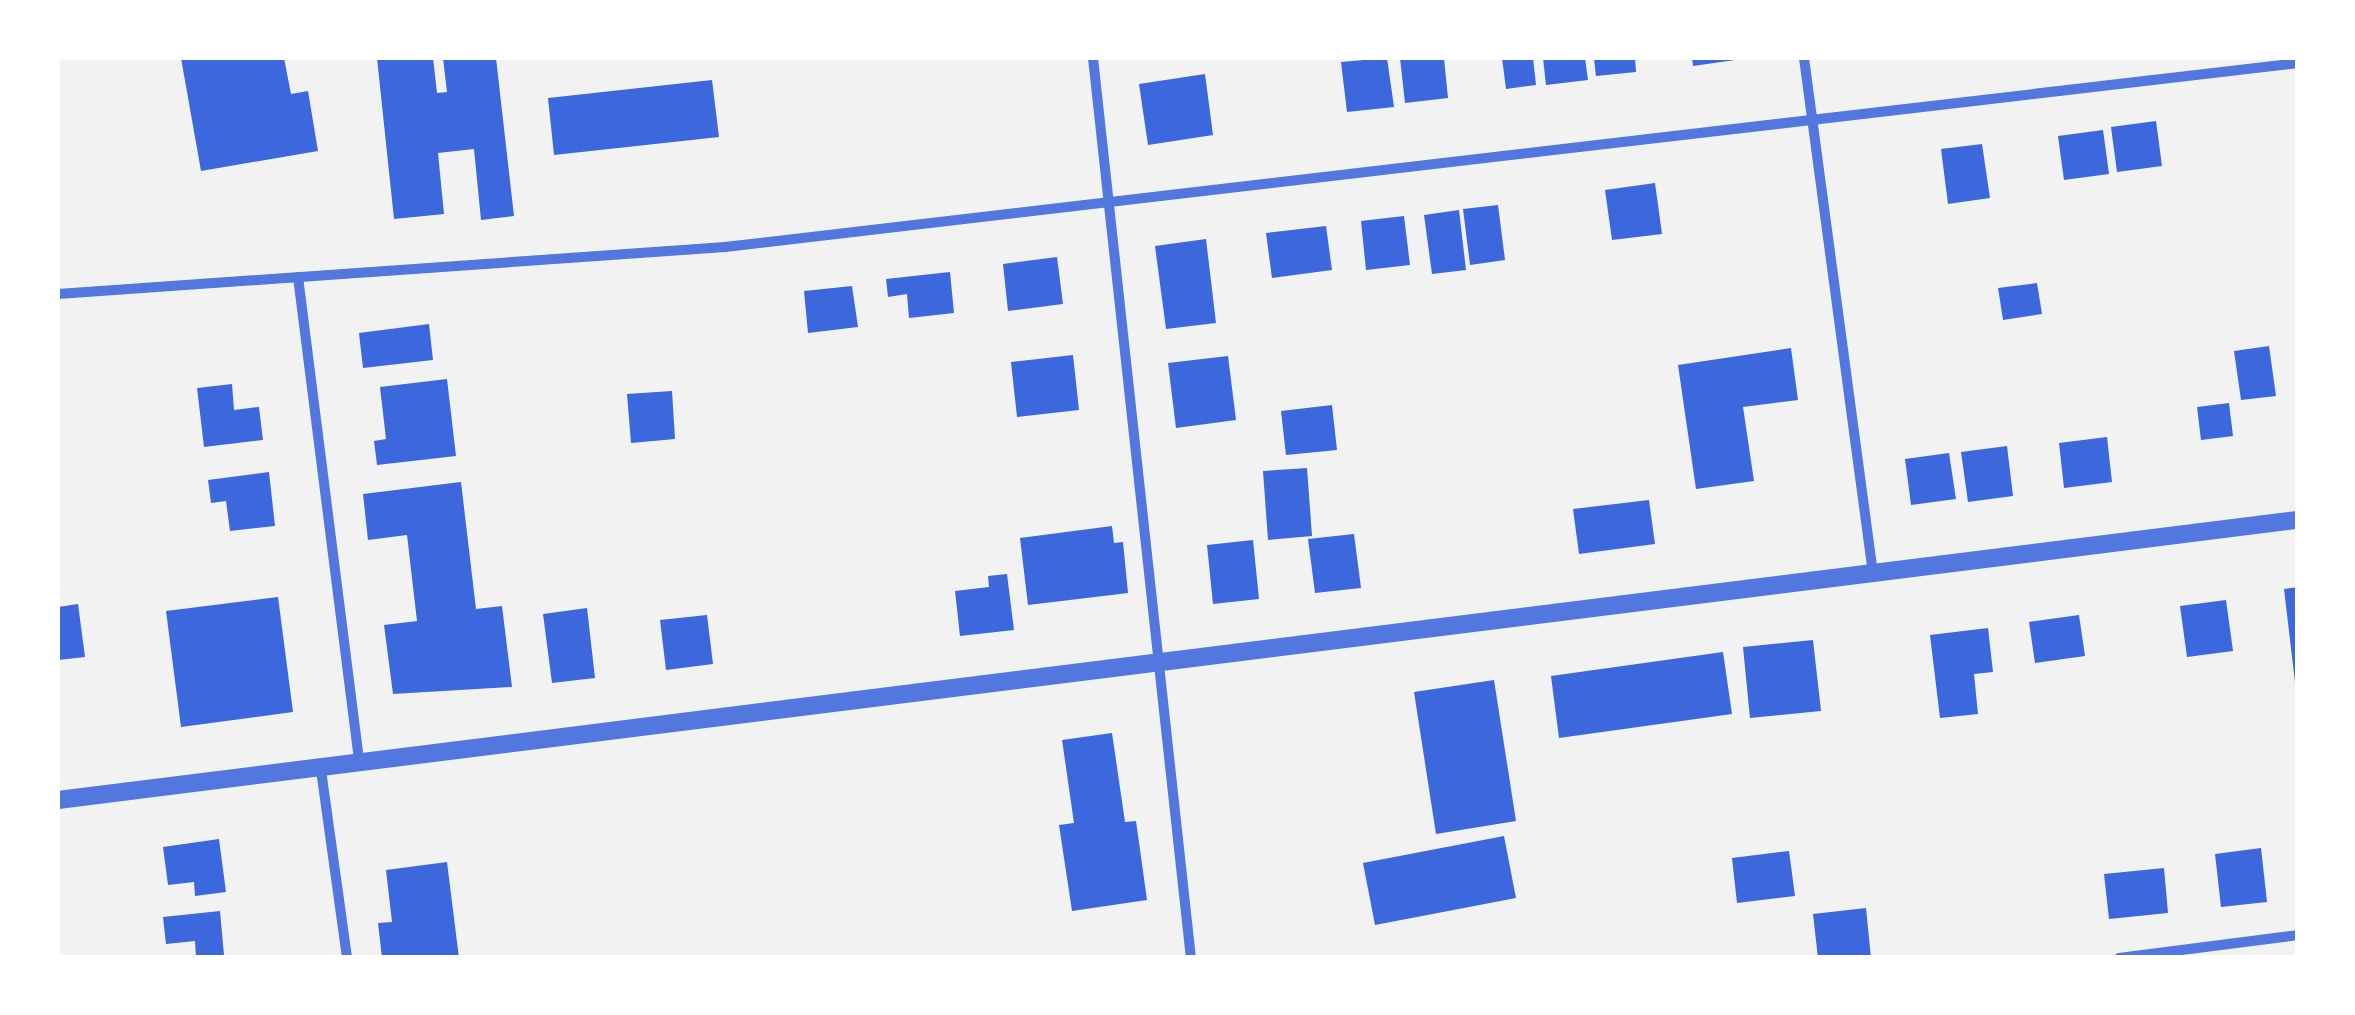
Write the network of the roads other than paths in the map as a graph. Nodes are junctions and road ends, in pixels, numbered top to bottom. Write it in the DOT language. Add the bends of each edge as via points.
graph roads {
  1 [pos="1093,58"];
  2 [pos="1804,58"];
  3 [pos="2298,63"];
  4 [pos="1812,124"];
  5 [pos="1106,199"];
  6 [pos="298,277"];
  7 [pos="58,294"];
  8 [pos="2298,520"];
  9 [pos="1873,574"];
  10 [pos="1155,667"];
  11 [pos="360,765"];
  12 [pos="321,770"];
  13 [pos="58,800"];
  14 [pos="2298,935"];
  15 [pos="346,958"];
  16 [pos="1190,958"];
  17 [pos="2118,958"];
  1 -- 5 [label="street"];
  2 -- 4 [label="street"];
  3 -- 4 [label="street"];
  4 -- 5 [label="street"];
  4 -- 9 [label="street"];
  5 -- 6 [label="street" via="725,247"];
  5 -- 10 [label="street"];
  6 -- 7 [label="street"];
  6 -- 11 [label="street"];
  8 -- 9 [label="street"];
  9 -- 10 [label="street"];
  10 -- 11 [label="street"];
  10 -- 16 [label="street"];
  11 -- 12 [label="street"];
  12 -- 13 [label="street"];
  12 -- 15 [label="street"];
  14 -- 17 [label="street"];
}
